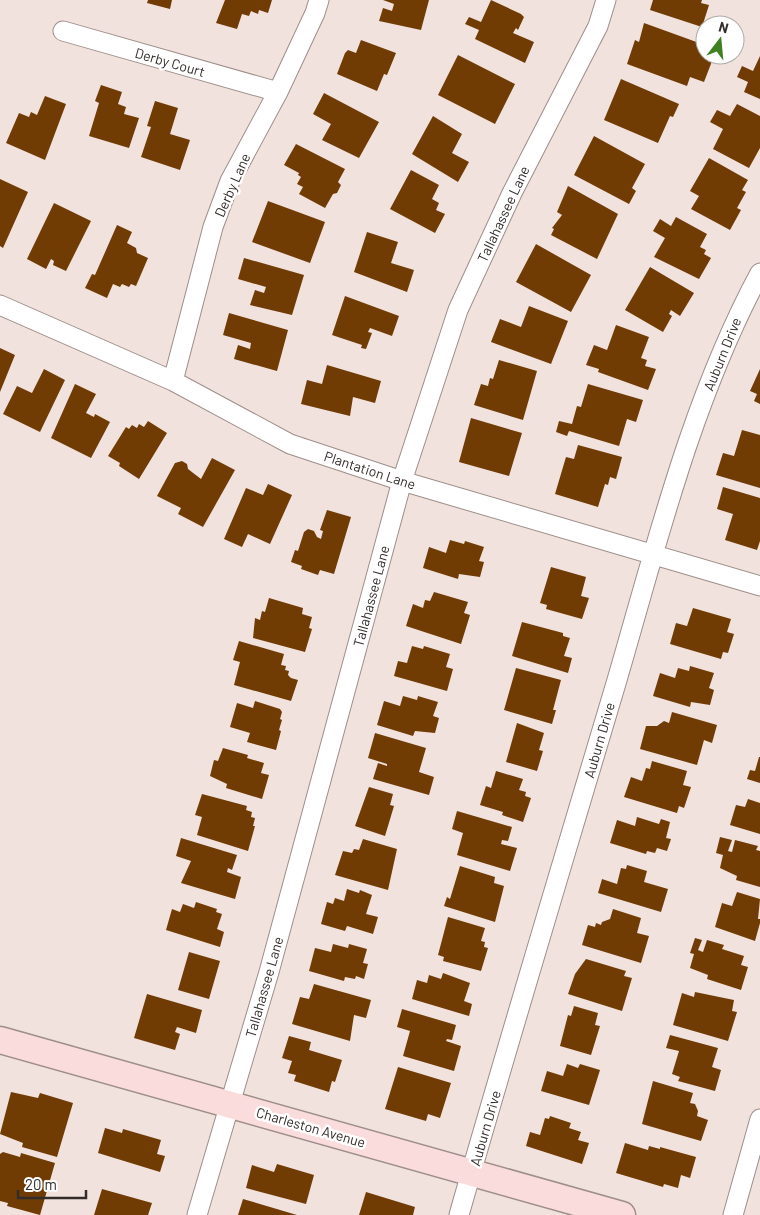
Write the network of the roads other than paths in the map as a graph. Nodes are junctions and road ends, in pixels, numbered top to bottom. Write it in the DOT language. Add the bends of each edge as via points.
graph roads {
  1 [pos="319,0"];
  2 [pos="606,0"];
  3 [pos="63,31"];
  4 [pos="278,92"];
  5 [pos="760,272"];
  6 [pos="0,305"];
  7 [pos="173,381"];
  8 [pos="402,481"];
  9 [pos="654,555"];
  10 [pos="760,586"];
  11 [pos="0,1040"];
  12 [pos="230,1104"];
  13 [pos="760,1118"];
  14 [pos="472,1173"];
  15 [pos="197,1215"];
  16 [pos="460,1215"];
  17 [pos="622,1215"];
  18 [pos="733,1215"];
  1 -- 4 [label="street, Derby Lane"];
  2 -- 8 [label="street, Tallahassee Lane" via="598,26 512,193 458,310"];
  3 -- 4 [label="street, Derby Court"];
  4 -- 7 [label="street, Derby Lane" via="230,181"];
  5 -- 9 [label="street, Auburn Drive" via="738,313 701,406"];
  6 -- 7 [label="street, Plantation Lane"];
  7 -- 8 [label="street, Plantation Lane" via="290,444"];
  8 -- 9 [label="street, Plantation Lane"];
  8 -- 12 [label="street, Tallahassee Lane"];
  9 -- 10 [label="street, Plantation Lane"];
  9 -- 14 [label="street, Auburn Drive"];
  11 -- 12 [label="street, Charleston Avenue"];
  12 -- 14 [label="street, Charleston Avenue"];
  12 -- 15 [label="street, Tallahassee Lane"];
  13 -- 18 [label="street"];
  14 -- 16 [label="street, Auburn Drive"];
  14 -- 17 [label="street, Charleston Avenue"];
}
